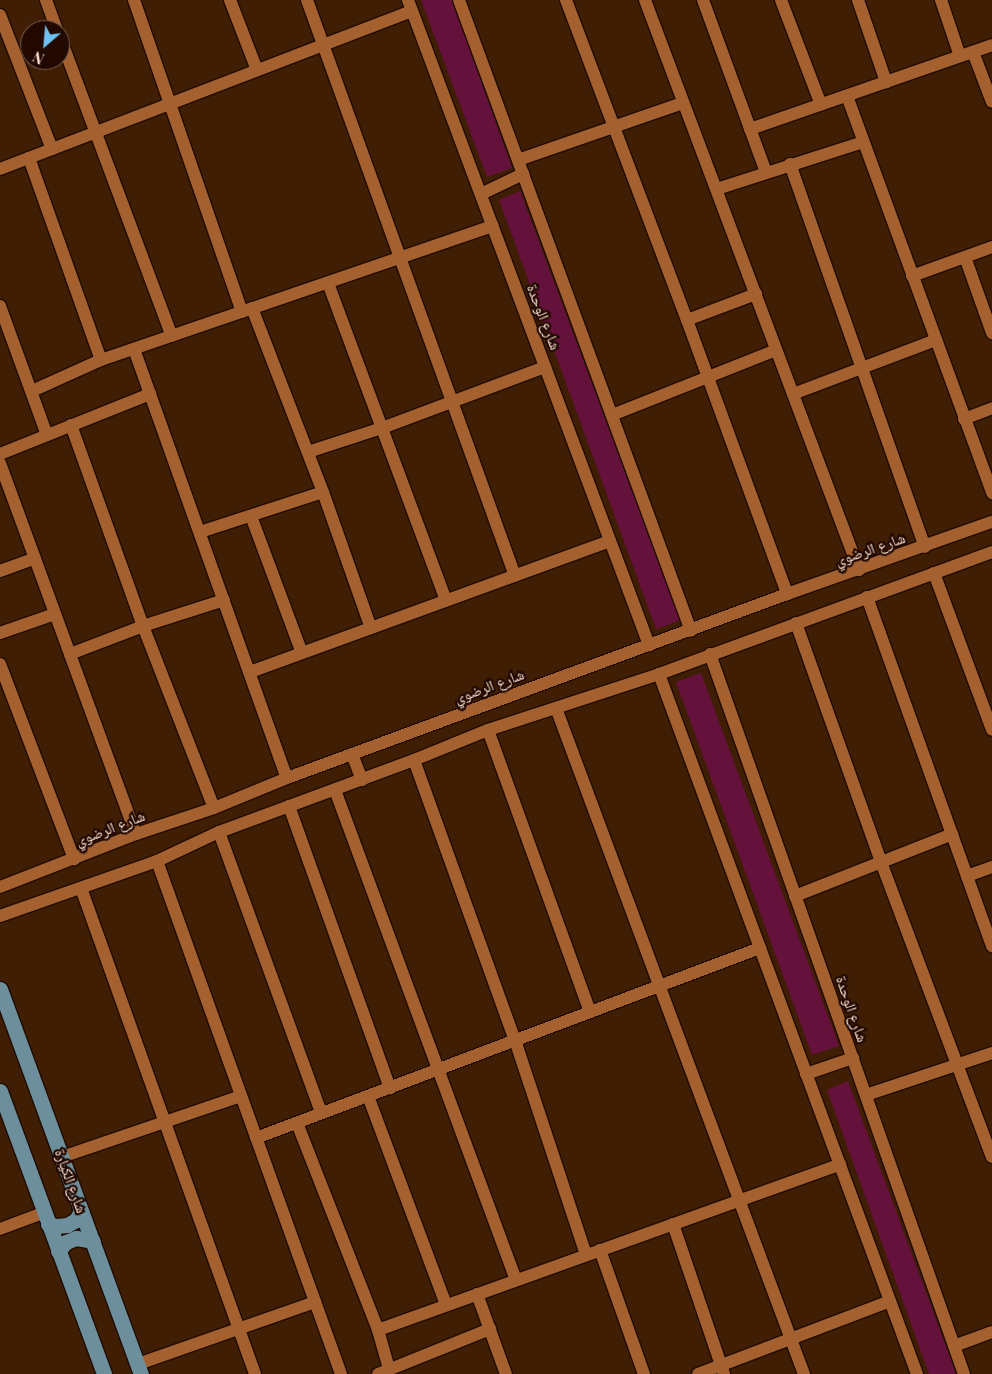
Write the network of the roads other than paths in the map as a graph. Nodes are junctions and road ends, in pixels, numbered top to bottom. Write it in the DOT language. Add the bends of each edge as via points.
graph roads {
  1 [pos="46,0"];
  2 [pos="134,0"];
  3 [pos="230,0"];
  4 [pos="308,0"];
  5 [pos="459,0"];
  6 [pos="566,0"];
  7 [pos="645,0"];
  8 [pos="703,0"];
  9 [pos="781,0"];
  10 [pos="858,0"];
  11 [pos="941,0"];
  12 [pos="410,5"];
  13 [pos="0,16"];
  14 [pos="54,20"];
  15 [pos="324,45"];
  16 [pos="992,45"];
  17 [pos="973,52"];
  18 [pos="960,56"];
  19 [pos="70,63"];
  20 [pos="257,70"];
  21 [pos="886,82"];
  22 [pos="846,96"];
  23 [pos="992,102"];
  24 [pos="684,103"];
  25 [pos="170,104"];
  26 [pos="821,105"];
  27 [pos="614,127"];
  28 [pos="750,129"];
  29 [pos="96,132"];
  30 [pos="863,142"];
  31 [pos="52,149"];
  32 [pos="29,158"];
  33 [pos="518,160"];
  34 [pos="790,164"];
  35 [pos="0,169"];
  36 [pos="766,172"];
  37 [pos="523,174"];
  38 [pos="717,189"];
  39 [pos="480,194"];
  40 [pos="493,226"];
  41 [pos="992,247"];
  42 [pos="965,257"];
  43 [pos="400,258"];
  44 [pos="912,276"];
  45 [pos="328,282"];
  46 [pos="756,294"];
  47 [pos="0,306"];
  48 [pos="247,310"];
  49 [pos="687,320"];
  50 [pos="992,333"];
  51 [pos="172,336"];
  52 [pos="936,340"];
  53 [pos="134,349"];
  54 [pos="776,350"];
  55 [pos="101,360"];
  56 [pos="545,367"];
  57 [pos="862,367"];
  58 [pos="706,377"];
  59 [pos="32,391"];
  60 [pos="150,394"];
  61 [pos="793,394"];
  62 [pos="452,402"];
  63 [pos="992,408"];
  64 [pos="612,415"];
  65 [pos="964,419"];
  66 [pos="71,425"];
  67 [pos="382,428"];
  68 [pos="47,435"];
  69 [pos="308,452"];
  70 [pos="0,454"];
  71 [pos="0,463"];
  72 [pos="323,492"];
  73 [pos="992,493"];
  74 [pos="250,516"];
  75 [pos="992,522"];
  76 [pos="200,532"];
  77 [pos="610,541"];
  78 [pos="925,547"];
  79 [pos="992,552"];
  80 [pos="35,558"];
  81 [pos="859,570"];
  82 [pos="0,571"];
  83 [pos="934,573"];
  84 [pos="515,576"];
  85 [pos="787,594"];
  86 [pos="867,597"];
  87 [pos="224,600"];
  88 [pos="446,601"];
  89 [pos="55,614"];
  90 [pos="796,623"];
  91 [pos="143,626"];
  92 [pos="371,628"];
  93 [pos="691,630"];
  94 [pos="0,633"];
  95 [pos="649,645"];
  96 [pos="302,653"];
  97 [pos="70,654"];
  98 [pos="710,654"];
  99 [pos="0,664"];
  100 [pos="250,672"];
  101 [pos="658,674"];
  102 [pos="556,708"];
  103 [pos="488,730"];
  104 [pos="992,730"];
  105 [pos="352,754"];
  106 [pos="414,760"];
  107 [pos="287,778"];
  108 [pos="362,780"];
  109 [pos="335,790"];
  110 [pos="289,806"];
  111 [pos="214,808"];
  112 [pos="219,832"];
  113 [pos="136,834"];
  114 [pos="952,834"];
  115 [pos="74,859"];
  116 [pos="156,861"];
  117 [pos="881,862"];
  118 [pos="992,867"];
  119 [pos="967,876"];
  120 [pos="0,887"];
  121 [pos="81,888"];
  122 [pos="795,896"];
  123 [pos="0,916"];
  124 [pos="992,946"];
  125 [pos="760,948"];
  126 [pos="659,986"];
  127 [pos="0,989"];
  128 [pos="590,1012"];
  129 [pos="516,1040"];
  130 [pos="992,1053"];
  131 [pos="852,1058"];
  132 [pos="959,1064"];
  133 [pos="438,1069"];
  134 [pos="806,1074"];
  135 [pos="390,1088"];
  136 [pos="0,1092"];
  137 [pos="866,1094"];
  138 [pos="241,1096"];
  139 [pos="368,1096"];
  140 [pos="321,1113"];
  141 [pos="165,1122"];
  142 [pos="297,1123"];
  143 [pos="256,1138"];
  144 [pos="62,1156"];
  145 [pos="992,1157"];
  146 [pos="840,1164"];
  147 [pos="739,1201"];
  148 [pos="81,1211"];
  149 [pos="45,1218"];
  150 [pos="673,1224"];
  151 [pos="0,1229"];
  152 [pos="93,1242"];
  153 [pos="600,1250"];
  154 [pos="58,1251"];
  155 [pos="586,1255"];
  156 [pos="516,1280"];
  157 [pos="477,1294"];
  158 [pos="890,1301"];
  159 [pos="315,1302"];
  160 [pos="446,1305"];
  161 [pos="238,1328"];
  162 [pos="490,1329"];
  163 [pos="378,1330"];
  164 [pos="992,1332"];
  165 [pos="791,1340"];
  166 [pos="954,1346"];
  167 [pos="409,1368"];
  168 [pos="139,1369"];
  169 [pos="723,1370"];
  170 [pos="384,1372"];
  171 [pos="104,1374"];
  172 [pos="255,1374"];
  173 [pos="340,1374"];
  174 [pos="506,1374"];
  175 [pos="644,1374"];
  176 [pos="698,1374"];
  177 [pos="804,1374"];
  178 [pos="917,1374"];
  179 [pos="964,1374"];
  1 -- 14 [label="street"];
  2 -- 25 [label="street"];
  3 -- 20 [label="street"];
  4 -- 15 [label="street"];
  5 -- 33 [label="street, شارع الوحدة"];
  6 -- 27 [label="street"];
  7 -- 24 [label="street"];
  8 -- 28 [label="street"];
  9 -- 26 [label="street"];
  10 -- 21 [label="street"];
  11 -- 18 [label="street"];
  12 -- 15 [label="street"];
  12 -- 39 [label="street, شارع الوحدة"];
  13 -- 31 [label="street"];
  15 -- 20 [label="street"];
  15 -- 43 [label="street"];
  16 -- 17 [label="street"];
  17 -- 18 [label="street"];
  17 -- 23 [label="street"];
  18 -- 21 [label="street"];
  19 -- 29 [label="street"];
  20 -- 25 [label="street"];
  21 -- 22 [label="street"];
  22 -- 26 [label="street"];
  22 -- 30 [label="street"];
  24 -- 27 [label="street"];
  24 -- 38 [label="street"];
  25 -- 29 [label="street"];
  25 -- 48 [label="street"];
  26 -- 28 [label="street"];
  27 -- 33 [label="street"];
  27 -- 49 [label="street"];
  28 -- 36 [label="street"];
  29 -- 31 [label="street"];
  29 -- 51 [label="street"];
  30 -- 34 [label="street"];
  30 -- 44 [label="street"];
  31 -- 32 [label="street"];
  32 -- 35 [label="street"];
  32 -- 55 [label="street"];
  33 -- 37 [label="street, شارع الوحدة"];
  34 -- 36 [label="street"];
  34 -- 57 [label="street"];
  36 -- 38 [label="street"];
  37 -- 39 [label="street"];
  37 -- 64 [label="street, شارع الوحدة"];
  38 -- 46 [label="street"];
  39 -- 40 [label="street, شارع الوحدة"];
  40 -- 43 [label="street"];
  40 -- 56 [label="street, شارع الوحدة"];
  41 -- 42 [label="street"];
  42 -- 44 [label="street"];
  42 -- 50 [label="street"];
  43 -- 45 [label="street"];
  43 -- 62 [label="street"];
  44 -- 52 [label="street"];
  45 -- 48 [label="street"];
  45 -- 67 [label="street"];
  46 -- 49 [label="street"];
  46 -- 54 [label="street"];
  47 -- 59 [label="street"];
  48 -- 51 [label="street"];
  48 -- 69 [label="street"];
  49 -- 58 [label="street"];
  51 -- 53 [label="street"];
  52 -- 57 [label="street"];
  52 -- 65 [label="street"];
  53 -- 55 [label="street"];
  53 -- 60 [label="street"];
  54 -- 58 [label="street"];
  54 -- 61 [label="street"];
  55 -- 59 [label="street"];
  56 -- 62 [label="street"];
  56 -- 77 [label="street, شارع الوحدة"];
  57 -- 61 [label="street"];
  57 -- 78 [label="street"];
  58 -- 64 [label="street"];
  58 -- 85 [label="street"];
  59 -- 68 [label="street"];
  60 -- 66 [label="street"];
  60 -- 76 [label="street"];
  61 -- 81 [label="street"];
  62 -- 67 [label="street"];
  62 -- 84 [label="street"];
  63 -- 65 [label="street"];
  64 -- 93 [label="street, شارع الوحدة"];
  65 -- 73 [label="street"];
  66 -- 68 [label="street"];
  66 -- 91 [label="street"];
  67 -- 69 [label="street"];
  67 -- 88 [label="street"];
  68 -- 70 [label="street"];
  69 -- 72 [label="street"];
  71 -- 80 [label="street"];
  72 -- 74 [label="street"];
  72 -- 92 [label="street"];
  74 -- 76 [label="street"];
  74 -- 96 [label="street"];
  75 -- 78 [label="street, شارع الرضوي"];
  76 -- 87 [label="street"];
  77 -- 84 [label="street"];
  77 -- 95 [label="street, شارع الوحدة"];
  78 -- 81 [label="street, شارع الرضوي"];
  79 -- 83 [label="street"];
  80 -- 82 [label="street"];
  80 -- 89 [label="street"];
  81 -- 85 [label="street, شارع الرضوي"];
  83 -- 86 [label="street"];
  83 -- 104 [label="street"];
  84 -- 88 [label="street"];
  85 -- 93 [label="street, شارع الرضوي"];
  86 -- 90 [label="street"];
  86 -- 114 [label="street"];
  87 -- 91 [label="street"];
  87 -- 100 [label="street"];
  88 -- 92 [label="street"];
  89 -- 94 [label="street"];
  89 -- 97 [label="street"];
  90 -- 98 [label="street"];
  90 -- 117 [label="street"];
  91 -- 97 [label="street"];
  91 -- 111 [label="street"];
  92 -- 96 [label="street"];
  93 -- 95 [label="street, شارع الرضوي"];
  95 -- 105 [label="street, شارع الرضوي"];
  96 -- 100 [label="street"];
  97 -- 113 [label="street"];
  98 -- 101 [label="street"];
  98 -- 122 [label="street, شارع الوحدة"];
  99 -- 115 [label="street"];
  100 -- 107 [label="street"];
  101 -- 102 [label="street"];
  101 -- 125 [label="street"];
  102 -- 103 [label="street"];
  102 -- 126 [label="street"];
  103 -- 106 [label="street"];
  103 -- 128 [label="street"];
  105 -- 107 [label="street, شارع الرضوي"];
  105 -- 108 [label="street"];
  106 -- 108 [label="street"];
  106 -- 129 [label="street"];
  107 -- 111 [label="street, شارع الرضوي"];
  108 -- 109 [label="street"];
  109 -- 110 [label="street"];
  109 -- 133 [label="street"];
  110 -- 112 [label="street"];
  110 -- 135 [label="street"];
  111 -- 113 [label="street, شارع الرضوي"];
  112 -- 116 [label="street"];
  112 -- 140 [label="street"];
  113 -- 115 [label="street, شارع الرضوي"];
  114 -- 117 [label="street"];
  114 -- 119 [label="street"];
  115 -- 120 [label="street, شارع الرضوي"];
  116 -- 121 [label="street"];
  116 -- 138 [label="street"];
  117 -- 122 [label="street"];
  117 -- 132 [label="street"];
  118 -- 119 [label="street"];
  119 -- 124 [label="street"];
  121 -- 123 [label="street"];
  121 -- 141 [label="street"];
  122 -- 131 [label="street, شارع الوحدة"];
  125 -- 126 [label="street"];
  125 -- 134 [label="street"];
  126 -- 128 [label="street"];
  126 -- 147 [label="street"];
  127 -- 144 [label="main road, شارع الكيارة"];
  128 -- 129 [label="street"];
  129 -- 133 [label="street"];
  129 -- 155 [label="street"];
  130 -- 132 [label="street"];
  131 -- 134 [label="street"];
  131 -- 137 [label="street, شارع الوحدة"];
  132 -- 137 [label="street"];
  132 -- 145 [label="street"];
  133 -- 135 [label="street"];
  133 -- 156 [label="street"];
  134 -- 146 [label="street"];
  135 -- 139 [label="street"];
  136 -- 149 [label="main road"];
  137 -- 166 [label="street, شارع الوحدة"];
  138 -- 141 [label="street"];
  138 -- 143 [label="street"];
  139 -- 140 [label="street"];
  139 -- 160 [label="street"];
  140 -- 142 [label="street"];
  141 -- 144 [label="street"];
  141 -- 161 [label="street"];
  142 -- 143 [label="street"];
  142 -- 163 [label="street"];
  143 -- 159 [label="street"];
  144 -- 148 [label="main road, شارع الكيارة"];
  146 -- 147 [label="street"];
  146 -- 158 [label="street"];
  147 -- 150 [label="street"];
  147 -- 165 [label="street"];
  148 -- 149 [label="main road" via="76,1220 67,1225 58,1226"];
  148 -- 152 [label="main road, شارع الكيارة"];
  149 -- 151 [label="street"];
  149 -- 154 [label="main road"];
  150 -- 153 [label="street"];
  150 -- 169 [label="street"];
  152 -- 154 [label="main road" via="82,1238 71,1240"];
  152 -- 168 [label="main road, شارع الكيارة"];
  153 -- 155 [label="street"];
  153 -- 175 [label="street"];
  154 -- 171 [label="main road"];
  155 -- 156 [label="street"];
  156 -- 157 [label="street"];
  157 -- 160 [label="street"];
  157 -- 162 [label="street"];
  158 -- 165 [label="street"];
  158 -- 178 [label="street"];
  159 -- 161 [label="street"];
  159 -- 173 [label="street"];
  160 -- 163 [label="street"];
  161 -- 168 [label="street"];
  161 -- 172 [label="street"];
  162 -- 167 [label="street"];
  162 -- 174 [label="street"];
  163 -- 170 [label="street"];
  164 -- 166 [label="street"];
  165 -- 169 [label="street"];
  165 -- 177 [label="street"];
  166 -- 179 [label="street, شارع الوحدة"];
  167 -- 170 [label="street"];
  169 -- 176 [label="street"];
}
